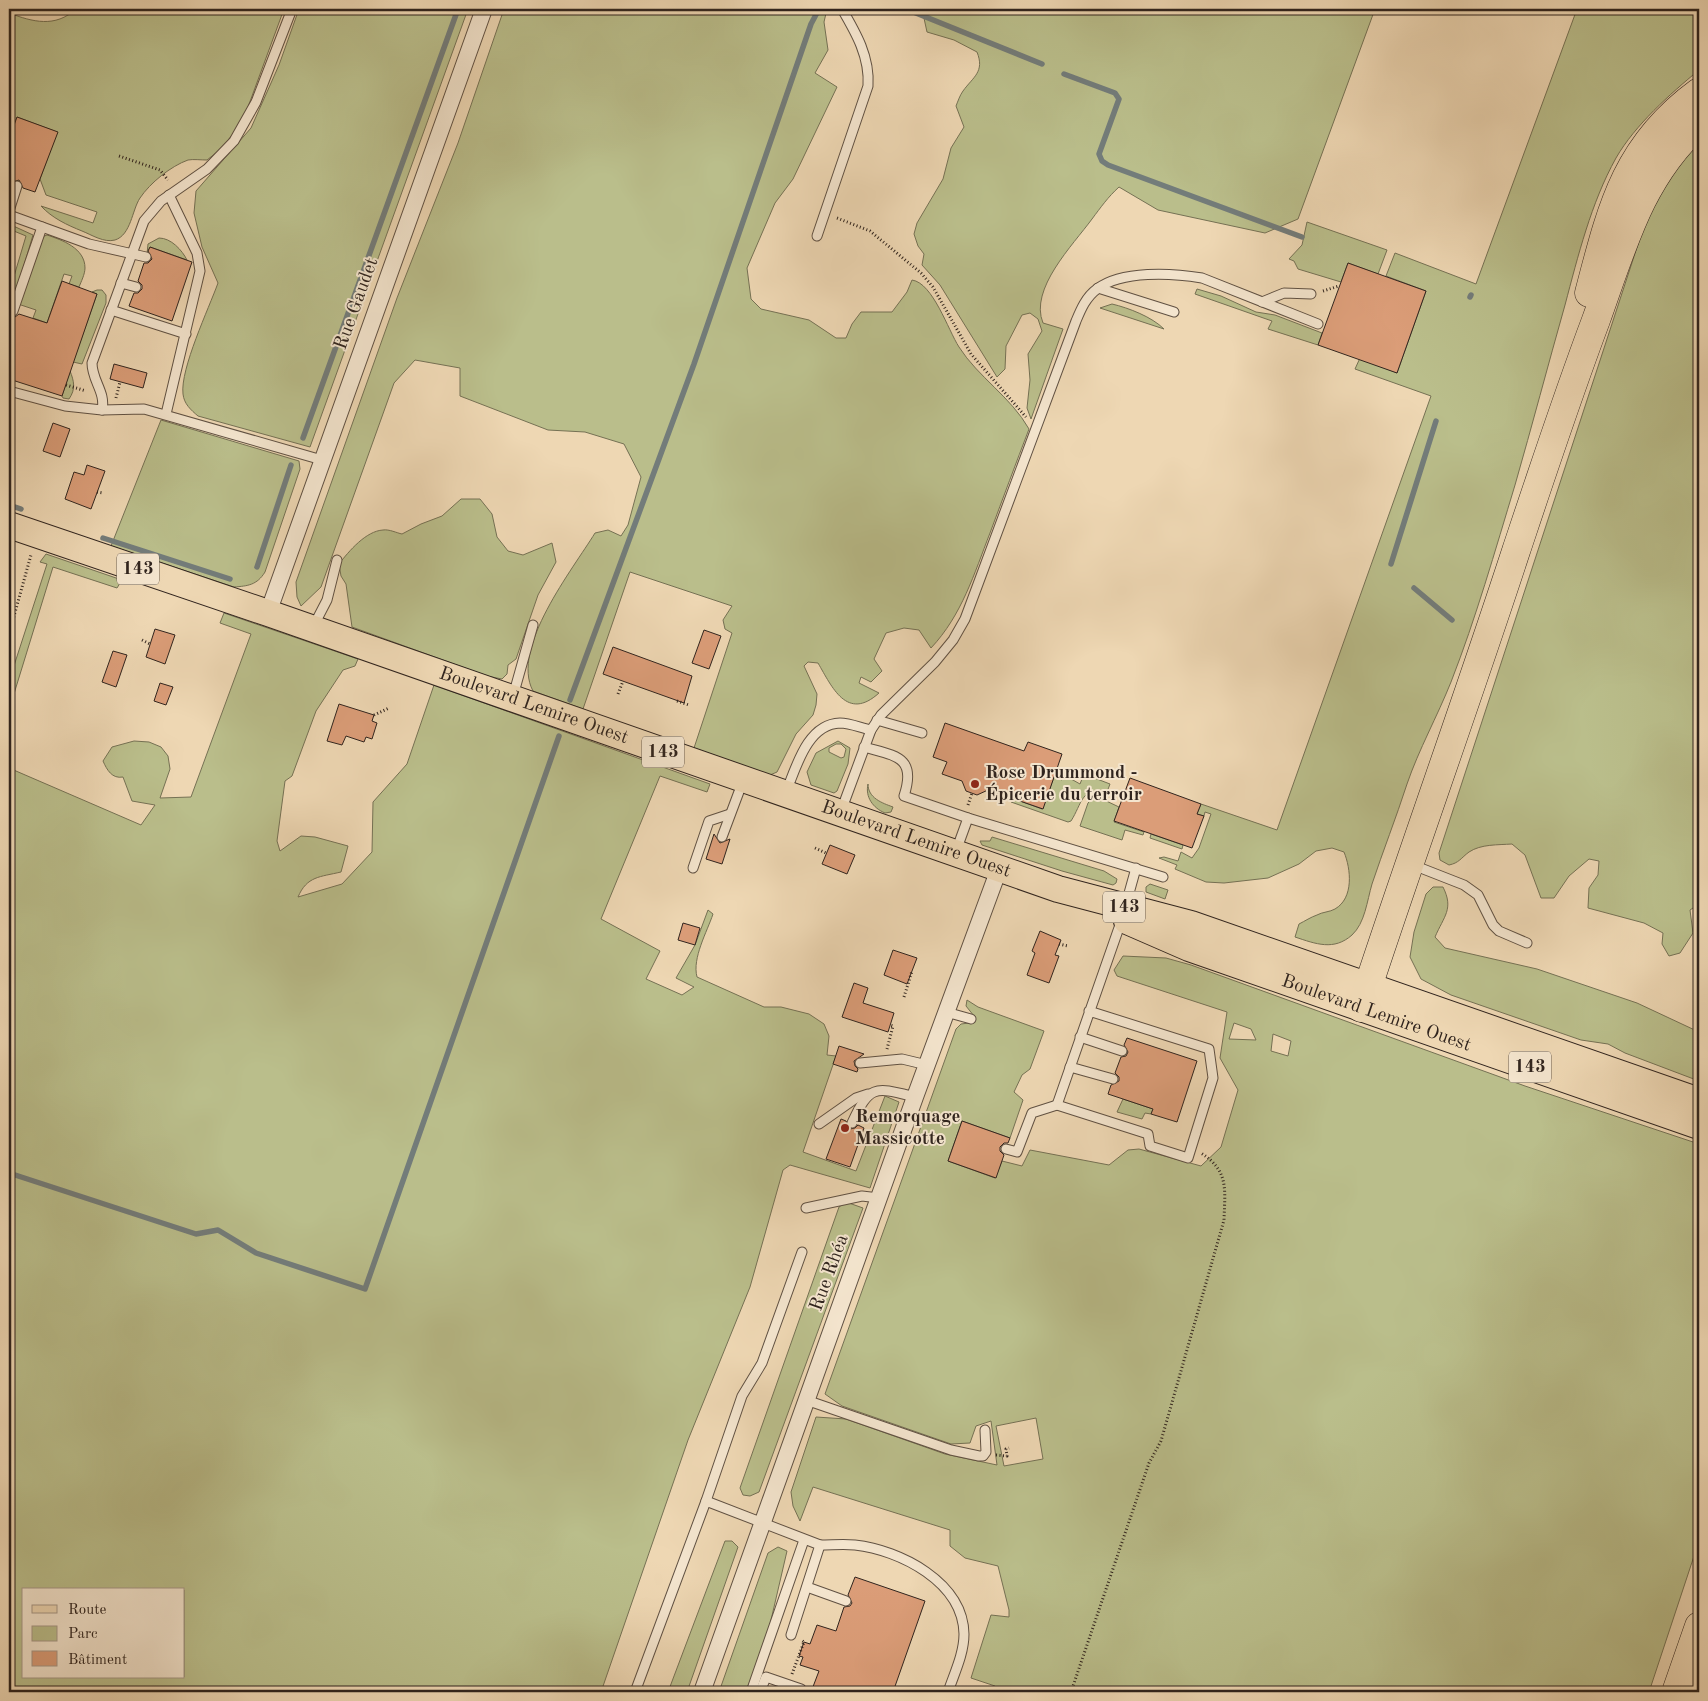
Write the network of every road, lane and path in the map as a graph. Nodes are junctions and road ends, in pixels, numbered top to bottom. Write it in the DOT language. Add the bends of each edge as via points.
graph roads {
  1 [pos="292,9"];
  2 [pos="484,9"];
  3 [pos="842,9"];
  4 [pos="1699,92"];
  5 [pos="1699,124"];
  6 [pos="119,156"];
  7 [pos="17,186"];
  8 [pos="169,196"];
  9 [pos="9,211"];
  10 [pos="825,213"];
  11 [pos="9,215"];
  12 [pos="42,227"];
  13 [pos="817,236"];
  14 [pos="132,254"];
  15 [pos="146,257"];
  16 [pos="122,284"];
  17 [pos="136,287"];
  18 [pos="1098,288"];
  19 [pos="1311,294"];
  20 [pos="1262,302"];
  21 [pos="112,310"];
  22 [pos="12,311"];
  23 [pos="1174,312"];
  24 [pos="1318,324"];
  25 [pos="186,334"];
  26 [pos="66,384"];
  27 [pos="98,386"];
  28 [pos="9,391"];
  29 [pos="102,410"];
  30 [pos="166,414"];
  31 [pos="1034,434"];
  32 [pos="1552,437"];
  33 [pos="322,460"];
  34 [pos="97,492"];
  35 [pos="103,493"];
  36 [pos="9,526"];
  37 [pos="39,536"];
  38 [pos="337,560"];
  39 [pos="268,613"];
  40 [pos="533,625"];
  41 [pos="312,629"];
  42 [pos="9,634"];
  43 [pos="142,640"];
  44 [pos="150,644"];
  45 [pos="623,681"];
  46 [pos="618,694"];
  47 [pos="512,698"];
  48 [pos="677,701"];
  49 [pos="689,705"];
  50 [pos="389,708"];
  51 [pos="374,715"];
  52 [pos="878,720"];
  53 [pos="871,730"];
  54 [pos="922,733"];
  55 [pos="864,747"];
  56 [pos="743,781"];
  57 [pos="785,795"];
  58 [pos="730,814"];
  59 [pos="840,814"];
  60 [pos="968,818"];
  61 [pos="722,837"];
  62 [pos="815,848"];
  63 [pos="826,853"];
  64 [pos="955,854"];
  65 [pos="1410,864"];
  66 [pos="694,868"];
  67 [pos="1136,868"];
  68 [pos="999,869"];
  69 [pos="1163,877"];
  70 [pos="1124,913"];
  71 [pos="1527,943"];
  72 [pos="1059,944"];
  73 [pos="1068,946"];
  74 [pos="912,971"];
  75 [pos="904,996"];
  76 [pos="1365,996"];
  77 [pos="1089,1011"];
  78 [pos="946,1012"];
  79 [pos="971,1018"];
  80 [pos="890,1025"];
  81 [pos="1080,1037"];
  82 [pos="1122,1051"];
  83 [pos="884,1060"];
  84 [pos="860,1063"];
  85 [pos="927,1065"];
  86 [pos="1070,1067"];
  87 [pos="1113,1080"];
  88 [pos="873,1092"];
  89 [pos="915,1097"];
  90 [pos="1699,1101"];
  91 [pos="1057,1105"];
  92 [pos="852,1123"];
  93 [pos="819,1124"];
  94 [pos="1699,1126"];
  95 [pos="1191,1148"];
  96 [pos="1006,1149"];
  97 [pos="878,1198"];
  98 [pos="806,1208"];
  99 [pos="802,1252"];
  100 [pos="806,1400"];
  101 [pos="985,1430"];
  102 [pos="706,1501"];
  103 [pos="763,1523"];
  104 [pos="804,1540"];
  105 [pos="820,1546"];
  106 [pos="807,1587"];
  107 [pos="846,1601"];
  108 [pos="1699,1626"];
  109 [pos="791,1635"];
  110 [pos="804,1642"];
  111 [pos="788,1684"];
  112 [pos="1684,1689"];
  113 [pos="635,1692"];
  114 [pos="702,1692"];
  115 [pos="751,1692"];
  116 [pos="760,1692"];
  117 [pos="799,1692"];
  118 [pos="948,1692"];
  119 [pos="1071,1692"];
  1 -- 8 [label="lane" via="248,120 219,158"];
  2 -- 33 [label="street, Rue Gaudet"];
  3 -- 10 [label="lane" via="861,45 869,73 868,86"];
  4 -- 32 [label="highway" via="1652,136 1618,195 1608,221"];
  5 -- 32 [label="highway" via="1667,158 1636,211"];
  6 -- 8 [label="path" via="160,170 168,182"];
  7 -- 9 [label="lane"];
  8 -- 14 [label="lane" via="144,221"];
  8 -- 25 [label="lane" via="200,262 199,283"];
  10 -- 13 [label="lane"];
  10 -- 31 [label="path" via="870,230 921,273 933,287 970,354 1023,411"];
  11 -- 12 [label="lane"];
  12 -- 14 [label="lane" via="89,244"];
  12 -- 22 [label="lane"];
  14 -- 15 [label="lane"];
  14 -- 16 [label="lane"];
  16 -- 17 [label="lane"];
  16 -- 21 [label="lane"];
  18 -- 20 [label="lane" via="1130,277 1186,275 1202,278"];
  18 -- 23 [label="lane"];
  18 -- 31 [label="lane" via="1084,304 1076,321"];
  19 -- 20 [label="lane" via="1284,293"];
  20 -- 24 [label="lane"];
  21 -- 25 [label="lane"];
  21 -- 27 [label="lane" via="92,363"];
  25 -- 30 [label="lane"];
  26 -- 27 [label="path" via="85,392"];
  27 -- 29 [label="lane" via="104,401"];
  28 -- 29 [label="lane" via="65,406"];
  29 -- 30 [label="lane" via="134,408"];
  30 -- 33 [label="lane"];
  31 -- 52 [label="lane" via="972,602 954,640"];
  32 -- 65 [label="highway"];
  33 -- 39 [label="street, Rue Gaudet"];
  34 -- 35 [label="path"];
  36 -- 37 [label="main road, Boulevard Lemire Ouest / 143"];
  37 -- 39 [label="main road, Boulevard Lemire Ouest / 143"];
  37 -- 42 [label="path"];
  38 -- 41 [label="lane" via="327,600"];
  39 -- 41 [label="main road, Boulevard Lemire Ouest / 143"];
  40 -- 47 [label="lane"];
  41 -- 47 [label="main road, Boulevard Lemire Ouest / 143"];
  43 -- 44 [label="path"];
  45 -- 46 [label="path"];
  47 -- 56 [label="main road, Boulevard Lemire Ouest / 143"];
  48 -- 49 [label="path"];
  50 -- 51 [label="path"];
  52 -- 53 [label="lane"];
  52 -- 54 [label="lane"];
  53 -- 55 [label="lane"];
  53 -- 57 [label="lane" via="842,723 817,732 804,749"];
  55 -- 59 [label="lane"];
  55 -- 60 [label="lane" via="892,755 906,765 910,779 904,796"];
  56 -- 57 [label="main road, Boulevard Lemire Ouest / 143"];
  56 -- 58 [label="lane"];
  57 -- 59 [label="main road, Boulevard Lemire Ouest / 143"];
  58 -- 61 [label="lane"];
  58 -- 66 [label="lane" via="709,821"];
  59 -- 64 [label="main road, Boulevard Lemire Ouest / 143"];
  60 -- 64 [label="lane"];
  60 -- 67 [label="lane"];
  62 -- 63 [label="path"];
  64 -- 68 [label="main road, Boulevard Lemire Ouest / 143"];
  65 -- 71 [label="lane" via="1464,884 1478,895 1499,931"];
  65 -- 76 [label="highway"];
  67 -- 69 [label="lane"];
  67 -- 70 [label="lane"];
  68 -- 70 [label="main road, Boulevard Lemire Ouest / 143"];
  68 -- 78 [label="street, Rue Rhéa"];
  70 -- 76 [label="main road, Boulevard Lemire Ouest / 143" via="1191,924"];
  70 -- 76 [label="main road, Boulevard Lemire Ouest / 143" via="1189,948"];
  70 -- 77 [label="lane"];
  72 -- 73 [label="path"];
  74 -- 75 [label="path"];
  76 -- 90 [label="main road, Boulevard Lemire Ouest"];
  76 -- 94 [label="main road, Boulevard Lemire Ouest / 143"];
  77 -- 81 [label="lane"];
  77 -- 95 [label="lane" via="1209,1049 1213,1078"];
  78 -- 79 [label="lane"];
  78 -- 85 [label="street, Rue Rhéa"];
  80 -- 83 [label="path" via="893,1026"];
  81 -- 82 [label="lane"];
  81 -- 86 [label="lane"];
  83 -- 84 [label="lane"];
  83 -- 85 [label="lane" via="902,1059"];
  85 -- 89 [label="street, Rue Rhéa"];
  86 -- 87 [label="lane"];
  86 -- 91 [label="lane"];
  88 -- 89 [label="lane" via="884,1089"];
  88 -- 92 [label="lane" via="862,1102"];
  88 -- 93 [label="lane" via="856,1098"];
  89 -- 97 [label="street, Rue Rhéa"];
  91 -- 95 [label="lane" via="1148,1134 1150,1146 1188,1158"];
  91 -- 96 [label="lane" via="1032,1113 1017,1152"];
  95 -- 119 [label="path" via="1216,1162 1225,1183 1224,1220 1161,1441 1149,1463"];
  97 -- 98 [label="lane" via="862,1196"];
  97 -- 100 [label="street, Rue Rhéa"];
  99 -- 102 [label="lane" via="762,1363 742,1396"];
  100 -- 101 [label="lane" via="951,1450 979,1456 986,1452"];
  100 -- 103 [label="street, Rue Rhéa"];
  102 -- 103 [label="lane"];
  102 -- 113 [label="lane"];
  103 -- 104 [label="lane"];
  103 -- 114 [label="street, Rue Rhéa"];
  104 -- 105 [label="lane"];
  104 -- 115 [label="lane"];
  105 -- 106 [label="lane"];
  105 -- 118 [label="lane" via="854,1545 878,1550 912,1564 944,1586 956,1602 964,1635 962,1653"];
  106 -- 107 [label="lane"];
  106 -- 109 [label="lane"];
  108 -- 112 [label="highway"];
  110 -- 111 [label="path"];
  111 -- 116 [label="lane" via="766,1677"];
  111 -- 117 [label="lane" via="801,1689"];
}
